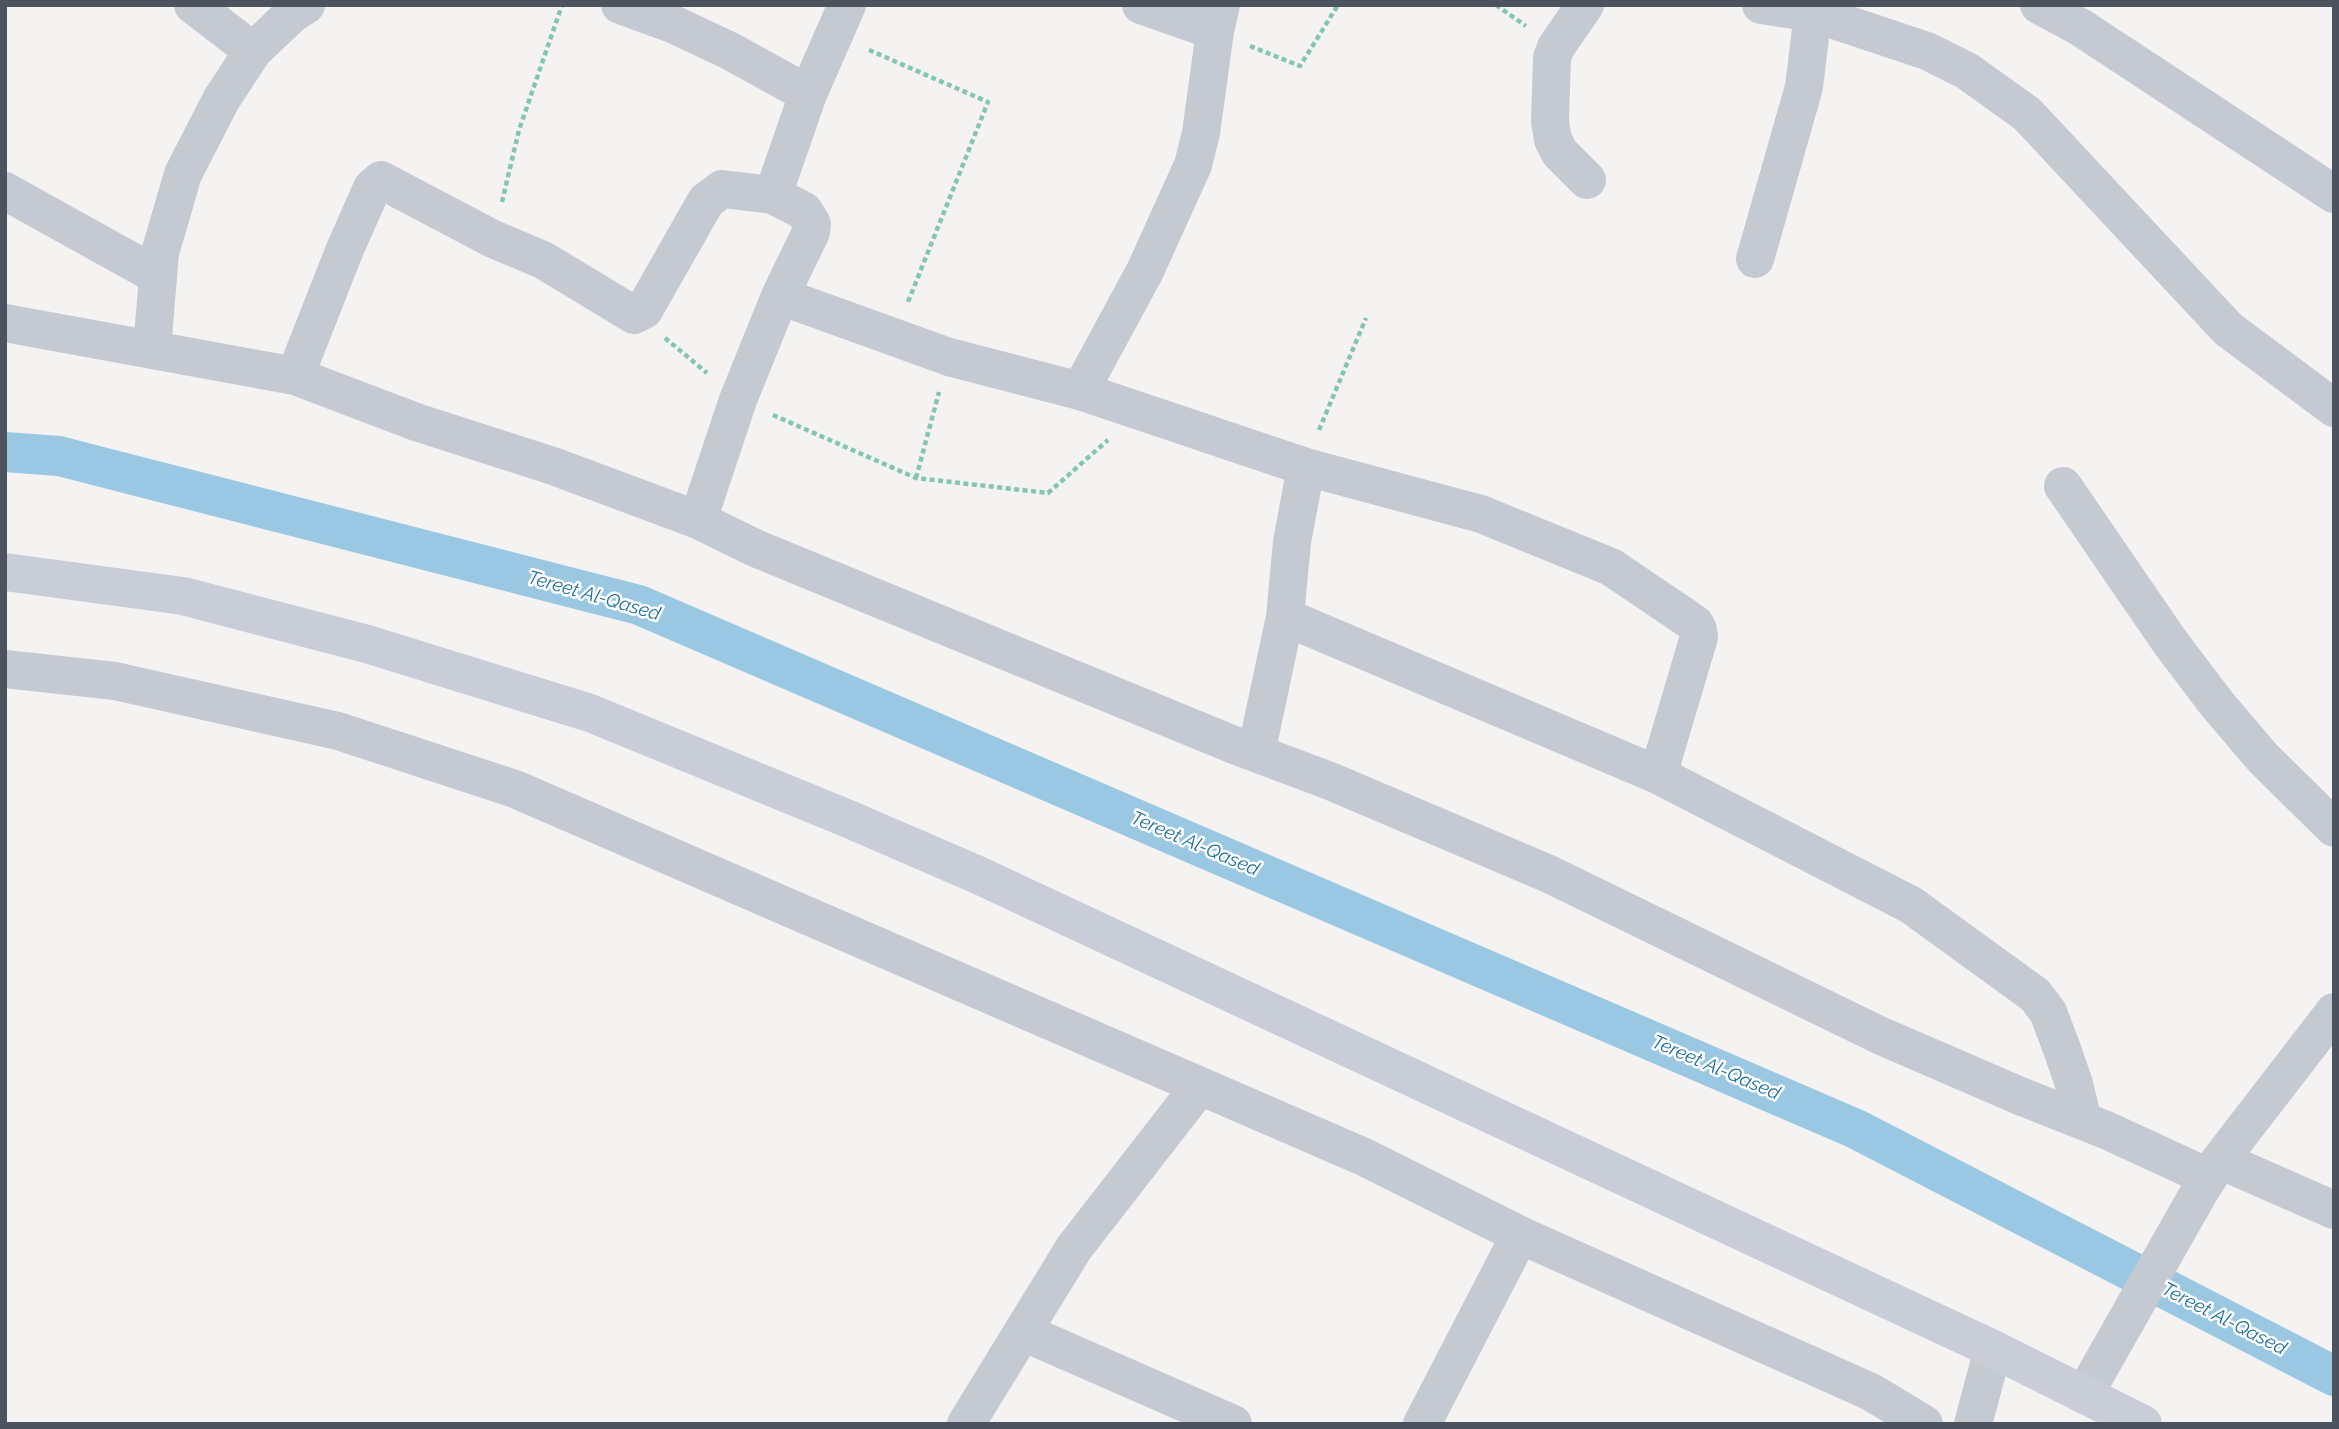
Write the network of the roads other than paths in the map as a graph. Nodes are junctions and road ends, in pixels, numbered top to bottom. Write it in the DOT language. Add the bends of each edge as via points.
graph roads {
  1 [pos="193,5"];
  2 [pos="306,5"];
  3 [pos="620,5"];
  4 [pos="1141,5"];
  5 [pos="1585,5"];
  6 [pos="1761,5"];
  7 [pos="2039,5"];
  8 [pos="1815,9"];
  9 [pos="1218,18"];
  10 [pos="841,20"];
  11 [pos="253,51"];
  12 [pos="808,94"];
  13 [pos="1587,180"];
  14 [pos="5,191"];
  15 [pos="2334,194"];
  16 [pos="773,195"];
  17 [pos="1755,260"];
  18 [pos="158,276"];
  19 [pos="780,296"];
  20 [pos="5,323"];
  21 [pos="152,349"];
  22 [pos="295,376"];
  23 [pos="1080,391"];
  24 [pos="2334,408"];
  25 [pos="1307,467"];
  26 [pos="2063,486"];
  27 [pos="698,520"];
  28 [pos="5,572"];
  29 [pos="1285,618"];
  30 [pos="5,669"];
  31 [pos="1256,753"];
  32 [pos="1658,775"];
  33 [pos="2334,828"];
  34 [pos="2334,1012"];
  35 [pos="1199,1087"];
  36 [pos="2083,1121"];
  37 [pos="2210,1175"];
  38 [pos="2334,1210"];
  39 [pos="1520,1235"];
  40 [pos="1023,1332"];
  41 [pos="1993,1349"];
  42 [pos="2084,1395"];
  43 [pos="966,1424"];
  44 [pos="1233,1424"];
  45 [pos="1422,1424"];
  46 [pos="1924,1424"];
  47 [pos="1973,1424"];
  48 [pos="2143,1424"];
  1 -- 11 [label="street"];
  2 -- 11 [label="street"];
  3 -- 12 [label="street" via="730,51"];
  4 -- 9 [label="street"];
  5 -- 13 [label="street" via="1556,47 1550,69 1550,108 1556,147"];
  6 -- 8 [label="street"];
  7 -- 15 [label="street" via="2080,27"];
  8 -- 17 [label="street" via="1804,87"];
  8 -- 24 [label="street" via="1927,51 1967,71 2028,114 2228,329"];
  9 -- 23 [label="street" via="1193,165 1145,271"];
  10 -- 12 [label="street"];
  11 -- 18 [label="street" via="221,100 183,174 160,253"];
  12 -- 16 [label="street"];
  14 -- 18 [label="street"];
  16 -- 19 [label="street" via="804,211 812,223"];
  16 -- 22 [label="street" via="722,189 706,201 638,315 543,260 381,180 372,188 345,249"];
  18 -- 21 [label="street"];
  19 -- 23 [label="street" via="949,357"];
  19 -- 27 [label="street" via="738,400"];
  20 -- 21 [label="street"];
  21 -- 22 [label="street"];
  22 -- 27 [label="street"];
  23 -- 25 [label="street"];
  25 -- 29 [label="street" via="1292,542"];
  25 -- 32 [label="street" via="1481,514 1611,567 1695,624 1699,637"];
  26 -- 33 [label="street" via="2217,704 2263,758"];
  27 -- 31 [label="street" via="755,548"];
  28 -- 41 [label="street" via="183,596 367,644 590,713 978,875"];
  29 -- 31 [label="street"];
  29 -- 32 [label="street"];
  30 -- 35 [label="street" via="116,681 338,732 515,789"];
  31 -- 36 [label="street" via="1549,874 1880,1034"];
  32 -- 36 [label="street" via="1911,905 2035,995 2048,1012"];
  34 -- 37 [label="street"];
  35 -- 39 [label="street" via="1364,1157"];
  35 -- 40 [label="street" via="1074,1248"];
  36 -- 37 [label="street"];
  37 -- 38 [label="street"];
  37 -- 42 [label="street"];
  39 -- 45 [label="street"];
  39 -- 46 [label="street" via="1871,1392"];
  40 -- 43 [label="street"];
  40 -- 44 [label="street"];
  41 -- 42 [label="street"];
  41 -- 47 [label="street"];
  42 -- 48 [label="street"];
}
